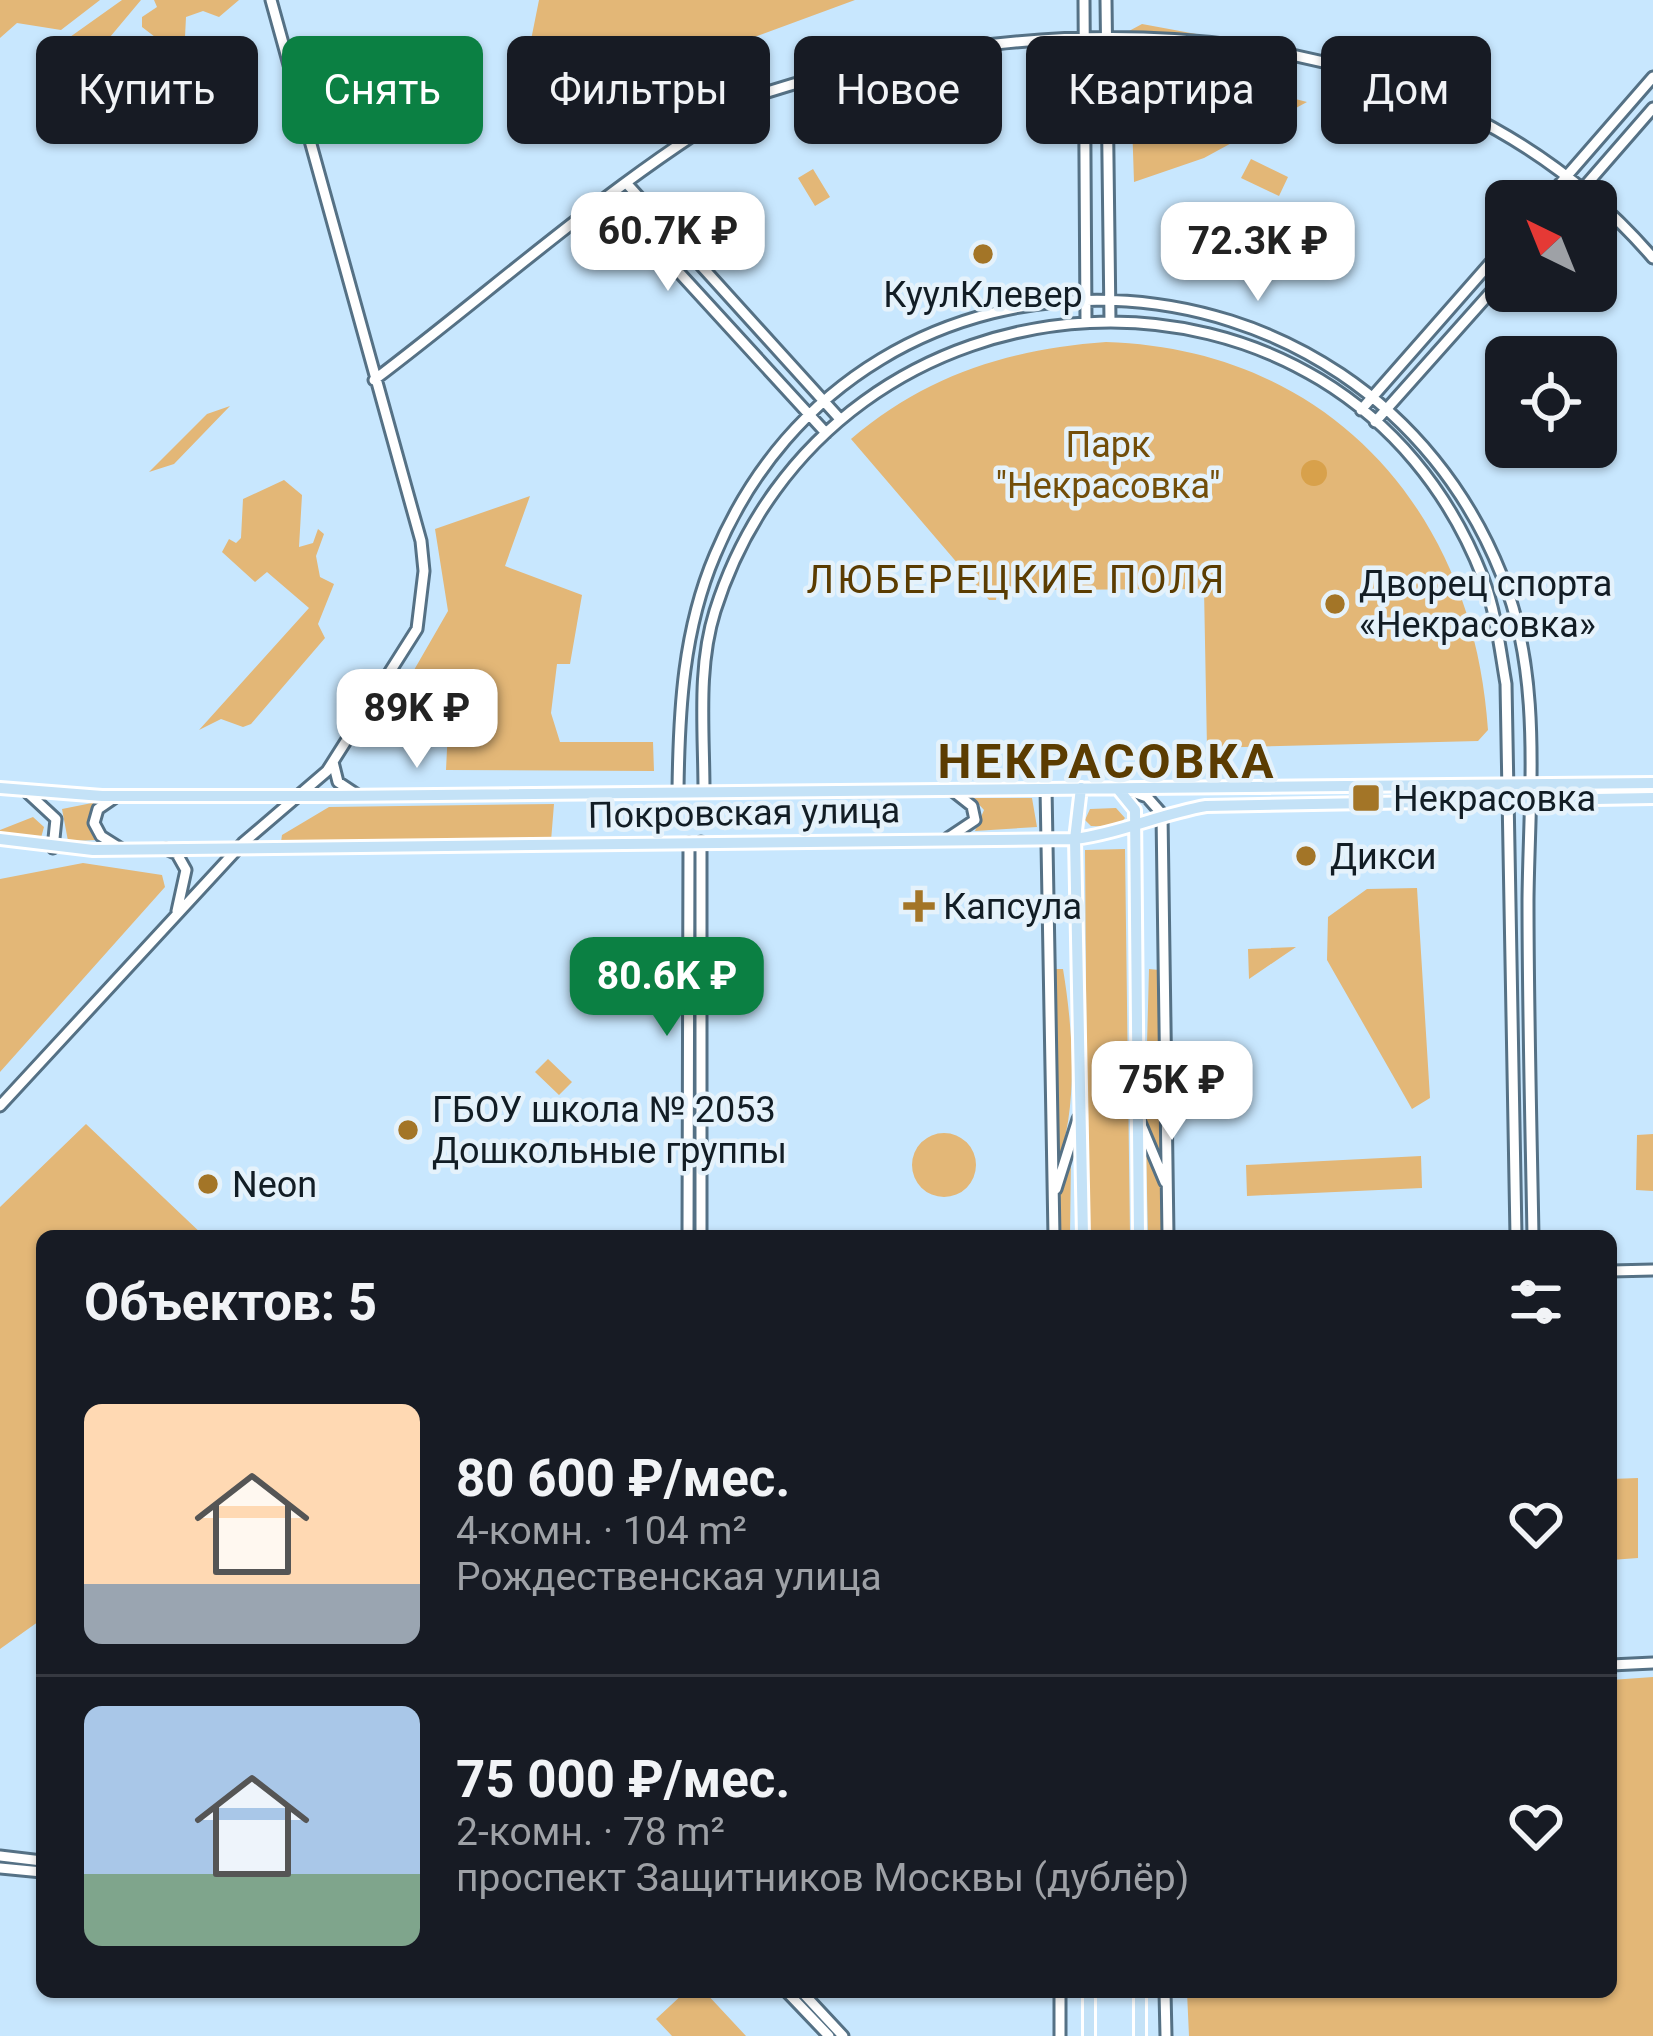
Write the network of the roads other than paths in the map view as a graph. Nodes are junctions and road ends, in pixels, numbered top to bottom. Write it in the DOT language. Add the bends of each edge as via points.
graph roads {
  1 [pos="271,0"];
  2 [pos="1084,3"];
  3 [pos="1106,4"];
  4 [pos="1069,7"];
  5 [pos="1118,7"];
  6 [pos="1653,77"];
  7 [pos="794,78"];
  8 [pos="1653,109"];
  9 [pos="1491,117"];
  10 [pos="1568,174"];
  11 [pos="1563,180"];
  12 [pos="1575,180"];
  13 [pos="1590,180"];
  14 [pos="628,185"];
  15 [pos="611,198"];
  16 [pos="1617,221"];
  17 [pos="1653,258"];
  18 [pos="1485,269"];
  19 [pos="1485,299"];
  20 [pos="1087,300"];
  21 [pos="1110,300"];
  22 [pos="1044,305"];
  23 [pos="1086,321"];
  24 [pos="1110,321"];
  25 [pos="1044,325"];
  26 [pos="374,380"];
  27 [pos="1374,395"];
  28 [pos="825,402"];
  29 [pos="1388,408"];
  30 [pos="1361,410"];
  31 [pos="810,417"];
  32 [pos="840,418"];
  33 [pos="1375,422"];
  34 [pos="826,433"];
  35 [pos="1507,722"];
  36 [pos="1530,725"];
  37 [pos="704,747"];
  38 [pos="679,752"];
  39 [pos="333,762"];
  40 [pos="1653,783"];
  41 [pos="1528,784"];
  42 [pos="0,788"];
  43 [pos="942,788"];
  44 [pos="1046,788"];
  45 [pos="1081,788"];
  46 [pos="1118,789"];
  47 [pos="678,790"];
  48 [pos="704,791"];
  49 [pos="1508,792"];
  50 [pos="28,793"];
  51 [pos="124,794"];
  52 [pos="304,794"];
  53 [pos="364,795"];
  54 [pos="1653,798"];
  55 [pos="1530,799"];
  56 [pos="1162,814"];
  57 [pos="1134,826"];
  58 [pos="1047,838"];
  59 [pos="0,839"];
  60 [pos="943,839"];
  61 [pos="1075,839"];
  62 [pos="695,842"];
  63 [pos="161,847"];
  64 [pos="53,848"];
  65 [pos="120,848"];
  66 [pos="238,848"];
  67 [pos="1528,899"];
  68 [pos="1509,900"];
  69 [pos="174,918"];
  70 [pos="0,1106"];
  71 [pos="1080,1108"];
  72 [pos="1137,1116"];
  73 [pos="1167,1186"];
  74 [pos="1054,1194"];
  75 [pos="688,1230"];
  76 [pos="701,1230"];
  77 [pos="1054,1230"];
  78 [pos="1082,1230"];
  79 [pos="1139,1230"];
  80 [pos="1168,1230"];
  81 [pos="1516,1230"];
  82 [pos="1532,1230"];
  83 [pos="1653,1270"];
  84 [pos="1617,1271"];
  85 [pos="1653,1663"];
  86 [pos="1617,1665"];
  87 [pos="0,1856"];
  88 [pos="36,1861"];
  89 [pos="0,1868"];
  90 [pos="36,1871"];
  91 [pos="793,1998"];
  92 [pos="808,1998"];
  93 [pos="1060,1998"];
  94 [pos="1089,1998"];
  95 [pos="1140,1998"];
  96 [pos="1165,1998"];
  97 [pos="829,2036"];
  98 [pos="843,2036"];
  99 [pos="1060,2036"];
  100 [pos="1089,2036"];
  101 [pos="1140,2036"];
  102 [pos="1166,2036"];
  1 -- 26 [label="street"];
  2 -- 3 [label="street"];
  2 -- 4 [label="street"];
  2 -- 20 [label="street"];
  3 -- 5 [label="street"];
  3 -- 21 [label="street"];
  6 -- 10 [label="street"];
  7 -- 14 [label="street"];
  8 -- 13 [label="street"];
  9 -- 10 [label="street"];
  10 -- 11 [label="street"];
  10 -- 12 [label="street"];
  14 -- 15 [label="street"];
  14 -- 28 [label="street"];
  15 -- 26 [label="street"];
  15 -- 31 [label="street"];
  16 -- 17 [label="street"];
  18 -- 27 [label="street"];
  19 -- 29 [label="street"];
  20 -- 21 [label="street"];
  20 -- 22 [label="street"];
  20 -- 23 [label="street"];
  21 -- 24 [label="street"];
  21 -- 27 [label="street" via="1266,330"];
  22 -- 25 [label="street" via="1055,316"];
  22 -- 28 [label="street" via="1003,310 913,343"];
  23 -- 24 [label="street"];
  23 -- 25 [label="street"];
  24 -- 30 [label="street" via="1240,343 1308,373"];
  25 -- 32 [label="street" via="940,354"];
  26 -- 39 [label="street" via="421,541 423,597 404,655"];
  27 -- 29 [label="street"];
  27 -- 30 [label="street"];
  28 -- 31 [label="street"];
  28 -- 32 [label="street"];
  29 -- 33 [label="street"];
  29 -- 36 [label="street" via="1434,458 1487,542 1514,614"];
  30 -- 33 [label="street"];
  31 -- 34 [label="street"];
  31 -- 38 [label="street" via="759,476 715,555 686,655"];
  32 -- 34 [label="street"];
  33 -- 35 [label="street" via="1440,499 1483,579"];
  34 -- 37 [label="street" via="775,489 732,566 709,634"];
  35 -- 36 [label="street" via="1514,731"];
  35 -- 49 [label="street"];
  36 -- 41 [label="street"];
  37 -- 38 [label="street" via="692,761"];
  37 -- 48 [label="street"];
  38 -- 47 [label="street"];
  39 -- 52 [label="street"];
  39 -- 53 [label="street" via="338,782"];
  40 -- 41 [label="main road, Покровская улица"];
  41 -- 49 [label="main road, Покровская улица"];
  41 -- 55 [label="street"];
  42 -- 50 [label="main road"];
  43 -- 44 [label="main road, Покровская улица"];
  43 -- 48 [label="main road, Покровская улица"];
  43 -- 60 [label="street" via="966,799 975,814 968,830"];
  44 -- 45 [label="main road, Покровская улица"];
  44 -- 58 [label="street"];
  45 -- 46 [label="main road, Покровская улица"];
  45 -- 61 [label="main road"];
  46 -- 49 [label="main road, Покровская улица"];
  46 -- 56 [label="street" via="1139,793"];
  46 -- 57 [label="main road" via="1133,803"];
  47 -- 48 [label="main road, Покровская улица"];
  47 -- 53 [label="main road, Покровская улица"];
  49 -- 55 [label="main road, Покровская улица"];
  49 -- 56 [label="main road, Покровская улица"];
  49 -- 68 [label="street"];
  50 -- 51 [label="main road, Покровская улица"];
  50 -- 64 [label="street" via="56,819"];
  51 -- 52 [label="main road, Покровская улица"];
  51 -- 65 [label="street" via="94,818 97,832"];
  52 -- 53 [label="main road, Покровская улица"];
  52 -- 66 [label="street"];
  54 -- 55 [label="main road, Покровская улица"];
  55 -- 67 [label="street"];
  56 -- 57 [label="main road, Покровская улица"];
  56 -- 73 [label="street"];
  57 -- 61 [label="main road, Покровская улица"];
  57 -- 72 [label="main road"];
  58 -- 60 [label="main road, Покровская улица"];
  58 -- 61 [label="main road, Покровская улица"];
  58 -- 74 [label="street"];
  59 -- 64 [label="main road, Покровская улица"];
  60 -- 62 [label="main road, Покровская улица"];
  61 -- 71 [label="main road"];
  62 -- 66 [label="main road, Покровская улица"];
  62 -- 75 [label="street"];
  62 -- 76 [label="street"];
  63 -- 65 [label="main road, Покровская улица"];
  63 -- 66 [label="main road, Покровская улица"];
  63 -- 69 [label="street" via="186,870"];
  64 -- 65 [label="main road, Покровская улица"];
  66 -- 69 [label="street"];
  67 -- 68 [label="street"];
  67 -- 82 [label="street"];
  68 -- 81 [label="street"];
  69 -- 70 [label="street"];
  71 -- 74 [label="street"];
  71 -- 78 [label="main road"];
  72 -- 73 [label="street"];
  72 -- 79 [label="main road"];
  73 -- 80 [label="street"];
  74 -- 77 [label="street"];
  83 -- 84 [label="street"];
  85 -- 86 [label="street"];
  87 -- 88 [label="street"];
  89 -- 90 [label="street"];
  91 -- 97 [label="street"];
  92 -- 98 [label="street"];
  93 -- 99 [label="street"];
  94 -- 100 [label="main road"];
  95 -- 101 [label="main road"];
  96 -- 102 [label="street"];
}
